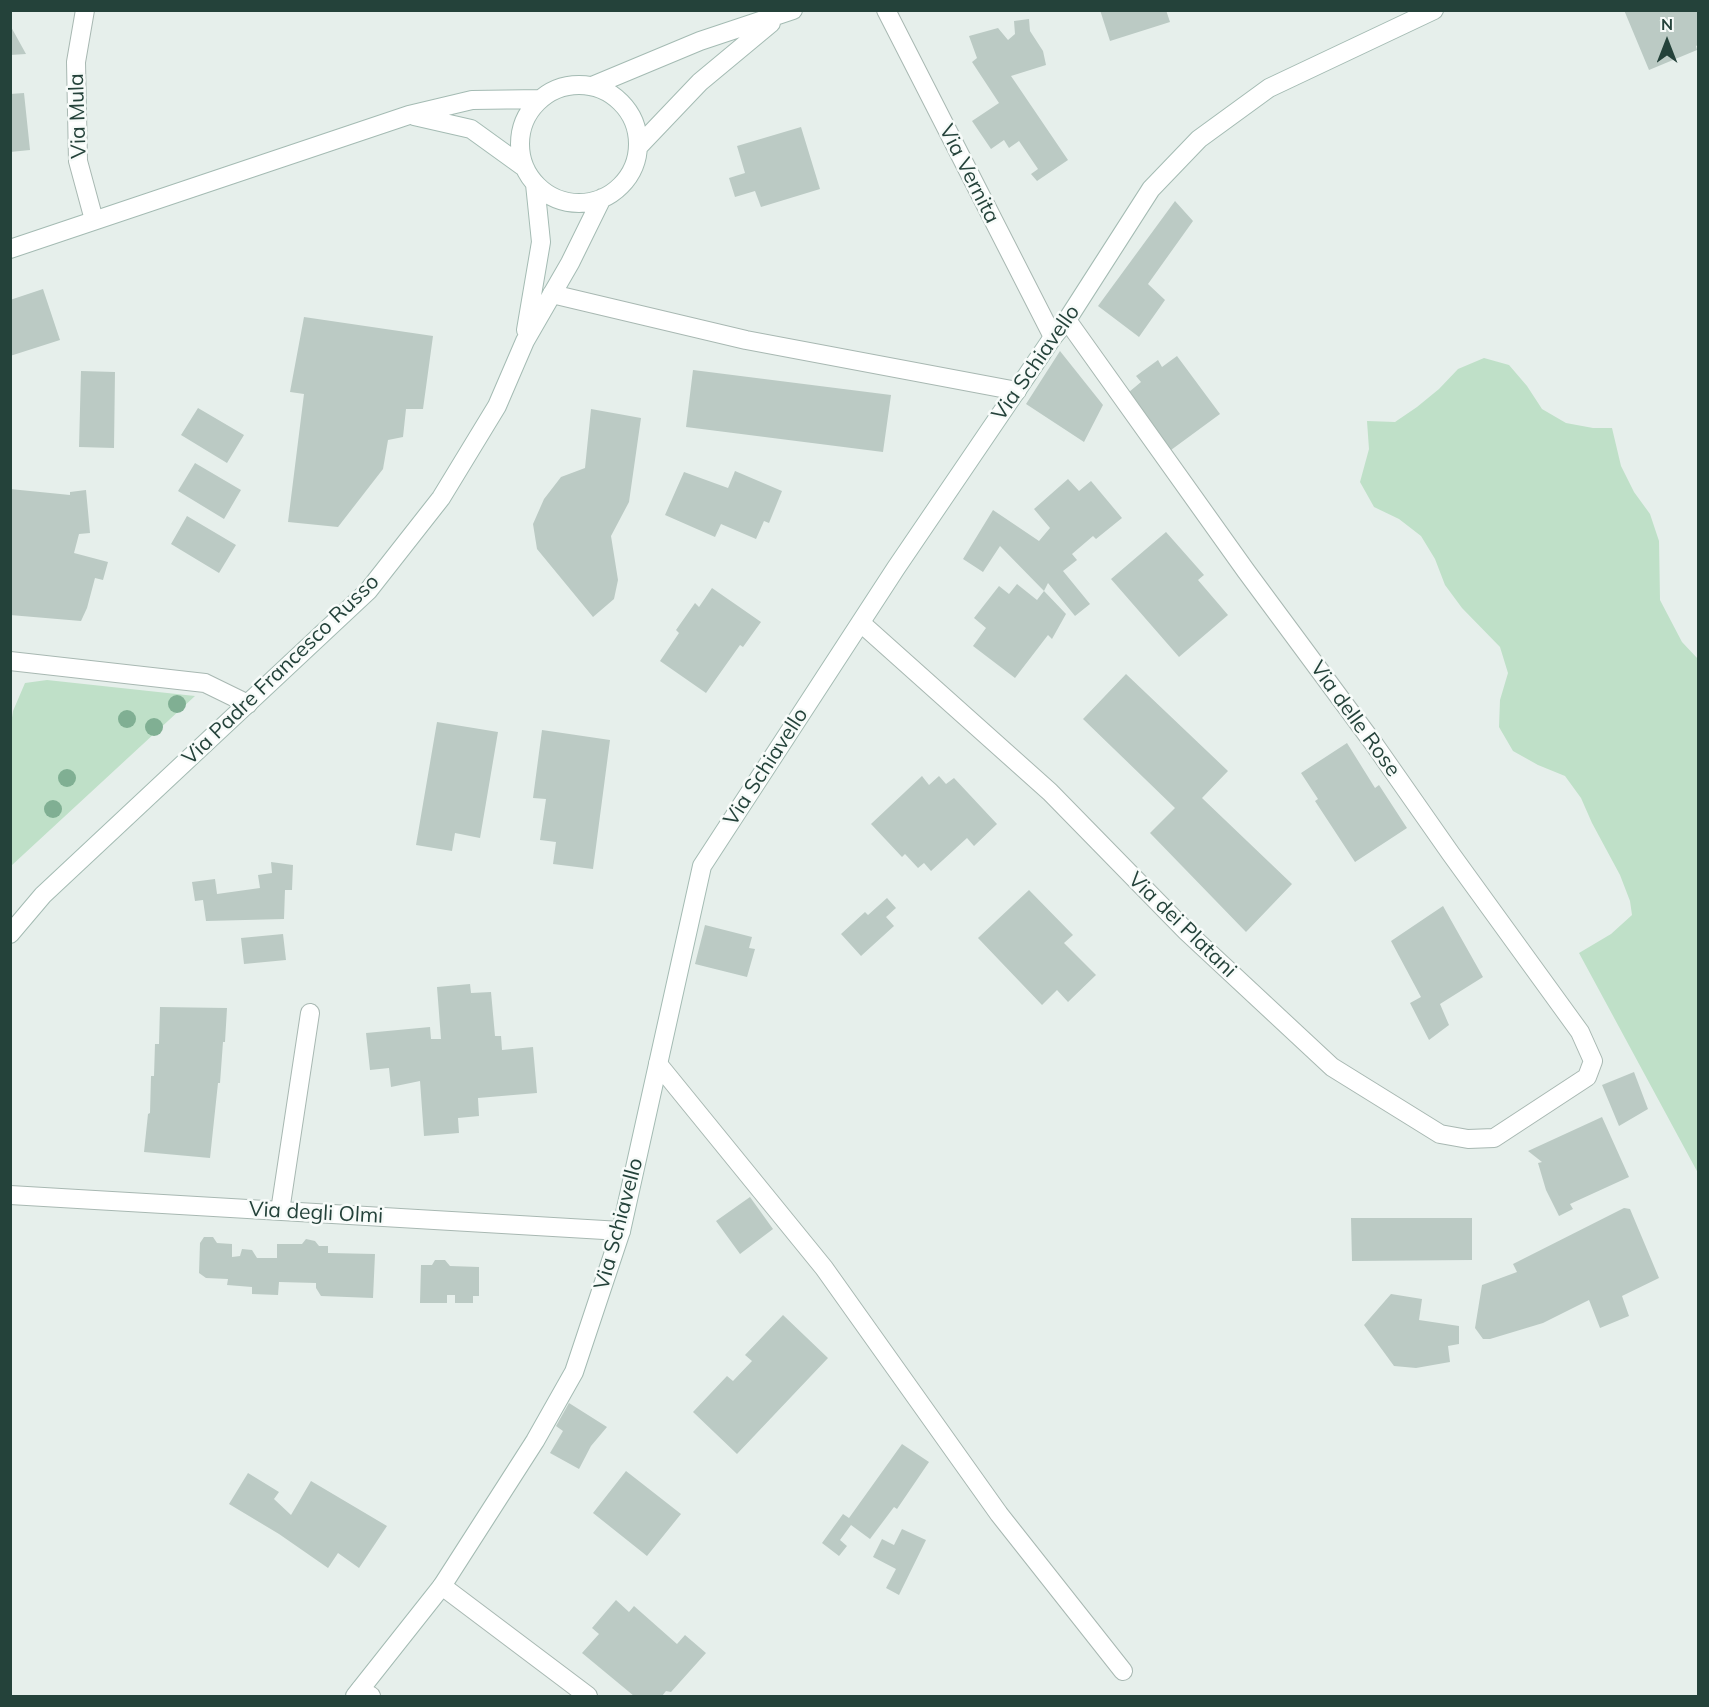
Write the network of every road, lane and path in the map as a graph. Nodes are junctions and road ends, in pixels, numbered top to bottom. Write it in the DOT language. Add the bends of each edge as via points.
graph roads {
  1 [pos="85,10"];
  2 [pos="886,10"];
  3 [pos="1434,10"];
  4 [pos="785,14"];
  5 [pos="592,86"];
  6 [pos="541,99"];
  7 [pos="409,115"];
  8 [pos="639,146"];
  9 [pos="525,168"];
  10 [pos="535,184"];
  11 [pos="602,198"];
  12 [pos="94,220"];
  13 [pos="10,249"];
  14 [pos="552,294"];
  15 [pos="1067,321"];
  16 [pos="1053,337"];
  17 [pos="525,341"];
  18 [pos="1017,391"];
  19 [pos="861,623"];
  20 [pos="10,662"];
  21 [pos="248,704"];
  22 [pos="10,934"];
  23 [pos="310,1013"];
  24 [pos="658,1064"];
  25 [pos="1538,1108"];
  26 [pos="10,1195"];
  27 [pos="280,1211"];
  28 [pos="621,1231"];
  29 [pos="442,1586"];
  30 [pos="1123,1671"];
  31 [pos="362,1694"];
  32 [pos="588,1696"];
  1 -- 12 [label="street, Via Mula" via="76,62 78,161"];
  2 -- 16 [label="street, Via Vernita"];
  3 -- 15 [label="street, Via Schiavello" via="1269,88 1199,139 1151,189"];
  4 -- 5 [label="street" via="700,41"];
  4 -- 8 [label="street" via="700,82"];
  5 -- 6 [label="street" via="557,89"];
  5 -- 8 [label="street" via="607,92 626,108 637,130"];
  6 -- 7 [label="street" via="472,100"];
  6 -- 9 [label="street" via="528,113 521,130 520,150"];
  7 -- 9 [label="street" via="471,129"];
  7 -- 12 [label="street"];
  8 -- 11 [label="street" via="628,178"];
  9 -- 10 [label="street"];
  10 -- 11 [label="street" via="567,202 586,203"];
  10 -- 17 [label="street, Via Padre Francesco Russo" via="541,242"];
  11 -- 14 [label="street, Via Padre Francesco Russo"];
  12 -- 13 [label="street"];
  14 -- 17 [label="street, Via Padre Francesco Russo"];
  14 -- 18 [label="street" via="746,340"];
  15 -- 16 [label="street, Via Schiavello"];
  15 -- 25 [label="street, Via delle Rose" via="1580,1032 1593,1061 1587,1077"];
  16 -- 18 [label="street, Via Schiavello"];
  17 -- 21 [label="street, Via Padre Francesco Russo" via="497,406 441,498 368,591"];
  18 -- 19 [label="street, Via Schiavello"];
  19 -- 24 [label="street, Via Schiavello" via="702,866"];
  19 -- 25 [label="street, Via dei Platani" via="1050,792 1187,932 1332,1067 1440,1134 1494,1138"];
  20 -- 21 [label="street" via="205,683"];
  21 -- 22 [label="street, Via Padre Francesco Russo" via="43,895"];
  23 -- 27 [label="street"];
  24 -- 28 [label="street, Via Schiavello"];
  24 -- 30 [label="street" via="824,1268 999,1514"];
  26 -- 27 [label="street, Via degli Olmi"];
  27 -- 28 [label="street, Via degli Olmi"];
  28 -- 29 [label="street, Via Schiavello" via="574,1372 535,1442"];
  29 -- 31 [label="street, Via Schiavello"];
  29 -- 32 [label="street"];
}
